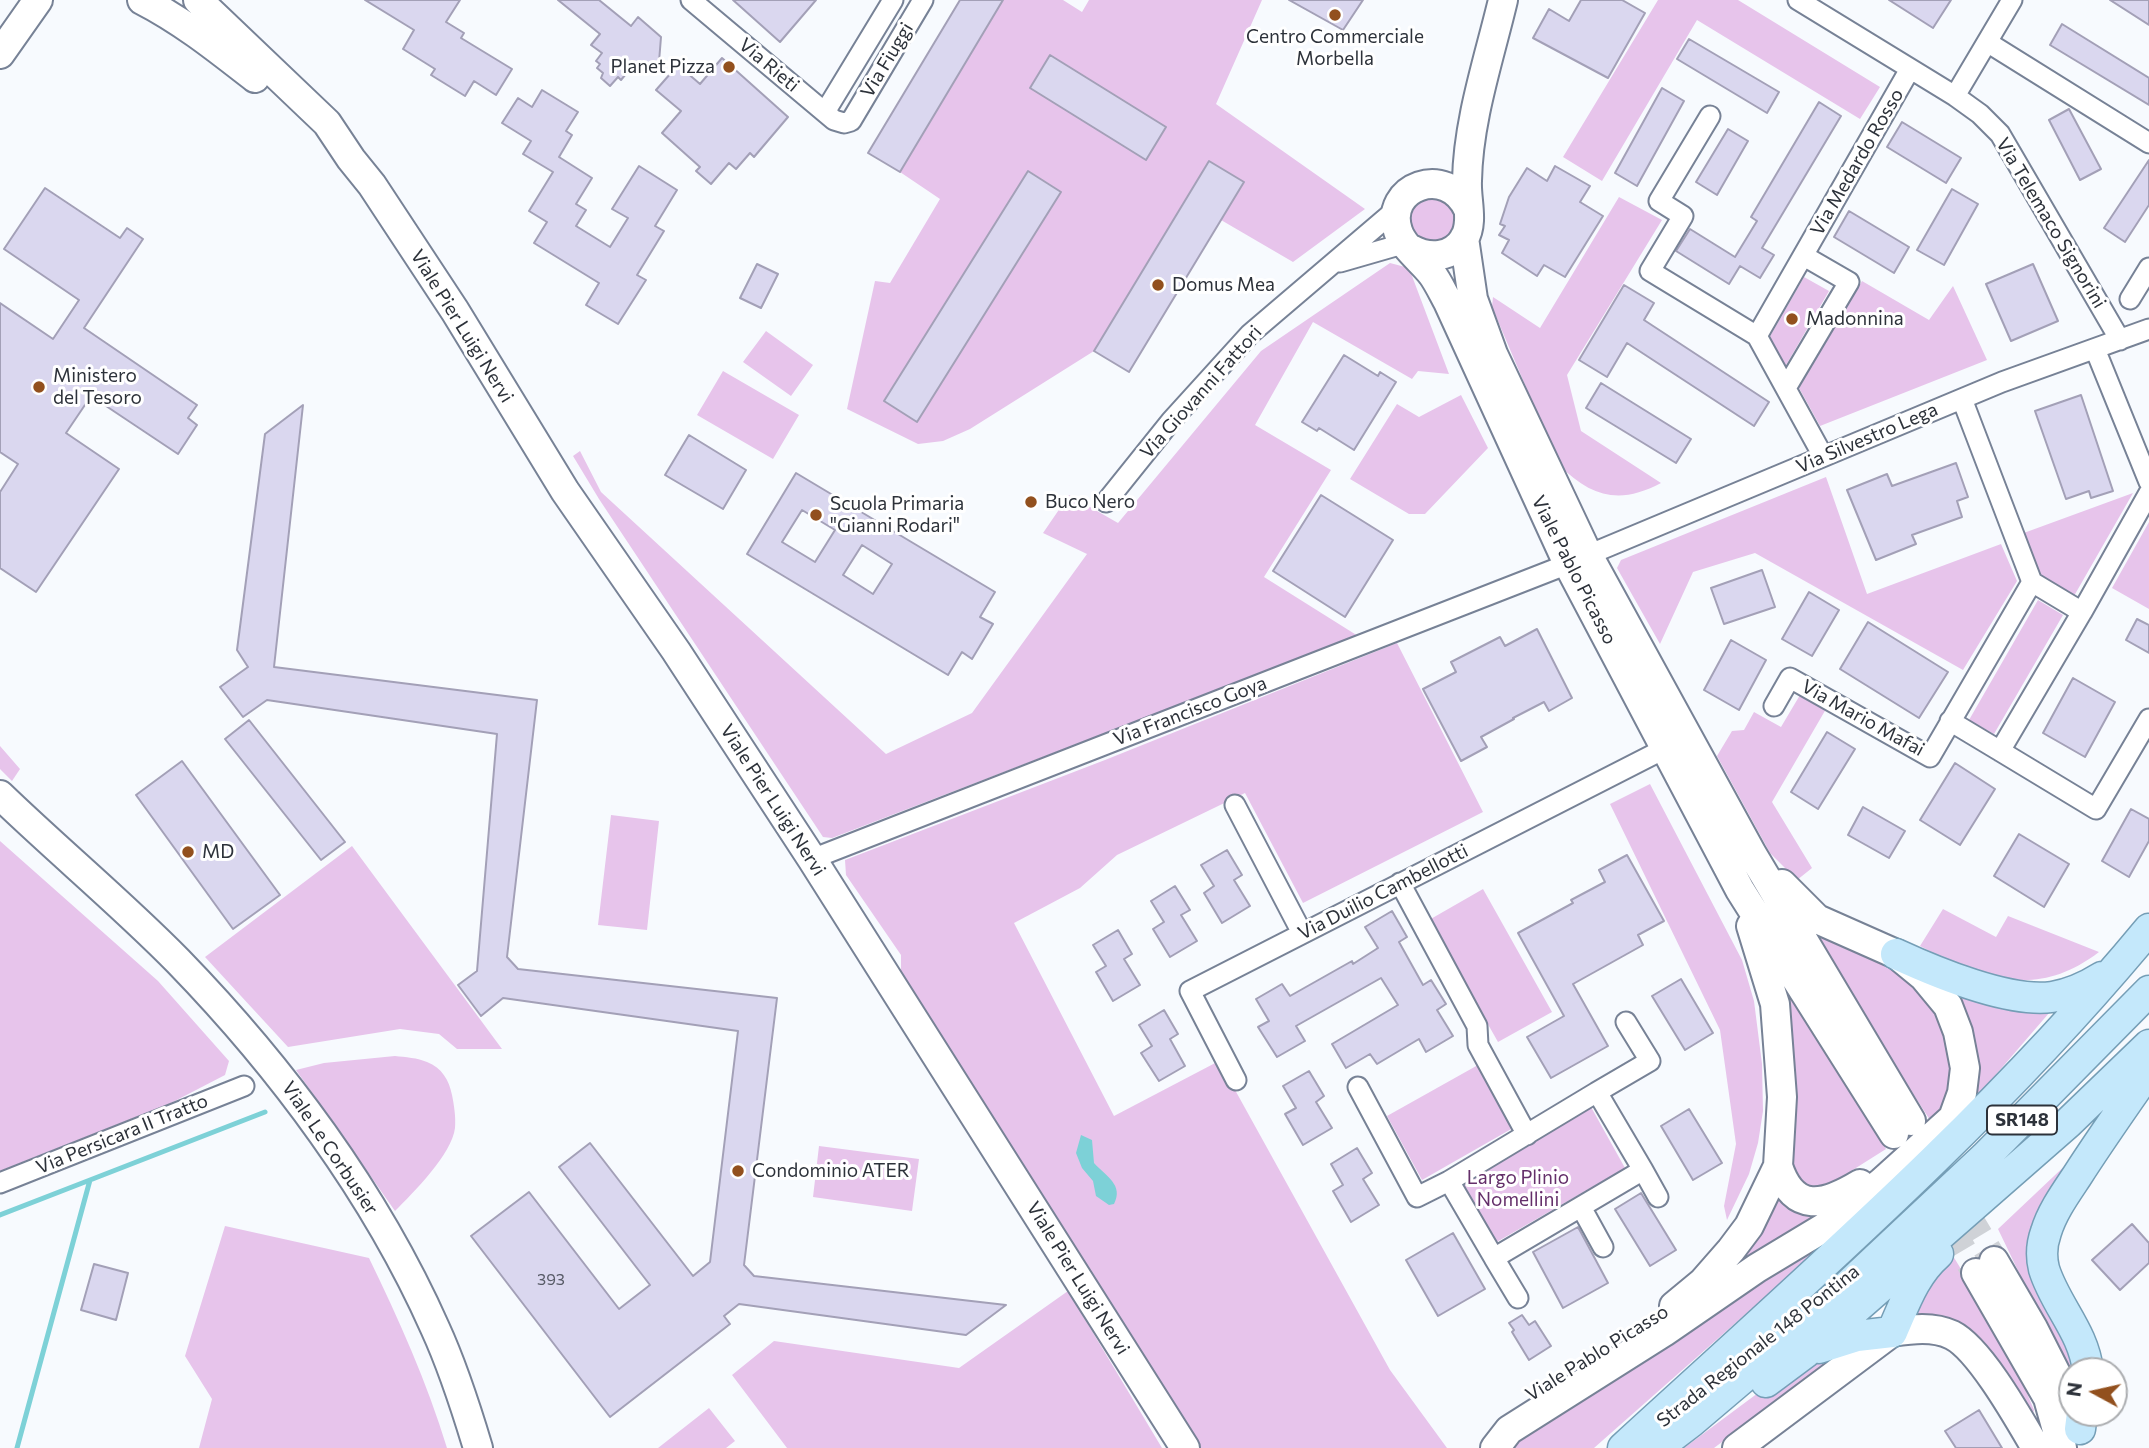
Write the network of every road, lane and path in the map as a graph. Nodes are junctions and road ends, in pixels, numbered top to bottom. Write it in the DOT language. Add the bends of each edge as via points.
graph roads {
  1 [pos="38,0"];
  2 [pos="142,0"];
  3 [pos="198,0"];
  4 [pos="691,0"];
  5 [pos="893,0"];
  6 [pos="923,0"];
  7 [pos="1503,0"];
  8 [pos="1798,0"];
  9 [pos="2012,0"];
  10 [pos="1987,42"];
  11 [pos="0,54"];
  12 [pos="1910,69"];
  13 [pos="1480,93"];
  14 [pos="1955,96"];
  15 [pos="825,112"];
  16 [pos="1710,116"];
  17 [pos="850,121"];
  18 [pos="2149,143"];
  19 [pos="351,159"];
  20 [pos="1426,184"];
  21 [pos="1399,207"];
  22 [pos="1468,209"];
  23 [pos="1464,238"];
  24 [pos="1408,246"];
  25 [pos="1804,256"];
  26 [pos="1336,263"];
  27 [pos="2149,268"];
  28 [pos="2130,299"];
  29 [pos="2149,329"];
  30 [pos="1757,336"];
  31 [pos="2120,340"];
  32 [pos="2095,349"];
  33 [pos="1786,388"];
  34 [pos="1962,399"];
  35 [pos="1823,456"];
  36 [pos="2149,482"];
  37 [pos="2149,493"];
  38 [pos="1106,502"];
  39 [pos="1578,560"];
  40 [pos="2032,582"];
  41 [pos="2082,612"];
  42 [pos="1774,706"];
  43 [pos="2149,719"];
  44 [pos="1950,721"];
  45 [pos="1666,748"];
  46 [pos="2000,751"];
  47 [pos="6,802"];
  48 [pos="1235,805"];
  49 [pos="1752,855"];
  50 [pos="812,859"];
  51 [pos="1400,883"];
  52 [pos="1740,890"];
  53 [pos="2149,929"];
  54 [pos="1302,933"];
  55 [pos="1896,954"];
  56 [pos="2115,970"];
  57 [pos="2149,991"];
  58 [pos="1626,1022"];
  59 [pos="2149,1045"];
  60 [pos="2149,1069"];
  61 [pos="1236,1080"];
  62 [pos="244,1086"];
  63 [pos="1358,1087"];
  64 [pos="1597,1093"];
  65 [pos="1527,1135"];
  66 [pos="1937,1135"];
  67 [pos="1778,1166"];
  68 [pos="1643,1170"];
  69 [pos="1448,1181"];
  70 [pos="0,1183"];
  71 [pos="1658,1197"];
  72 [pos="1581,1207"];
  73 [pos="1891,1243"];
  74 [pos="1603,1247"];
  75 [pos="1494,1258"];
  76 [pos="1518,1298"];
  77 [pos="1892,1332"];
  78 [pos="1805,1353"];
  79 [pos="2086,1357"];
  80 [pos="2076,1426"];
  81 [pos="1486,1440"];
  82 [pos="478,1448"];
  83 [pos="1185,1448"];
  84 [pos="1624,1448"];
  85 [pos="1657,1448"];
  86 [pos="1673,1448"];
  87 [pos="1737,1448"];
  88 [pos="2036,1448"];
  1 -- 11 [label="street"];
  2 -- 19 [label="street, Viale Pier Luigi Nervi" via="211,43 315,134"];
  3 -- 19 [label="street, Viale Pier Luigi Nervi" via="327,123"];
  4 -- 15 [label="street, Via Rieti"];
  5 -- 15 [label="street, Via Fiuggi"];
  6 -- 17 [label="street, Via Fiuggi"];
  7 -- 13 [label="street, Viale Pablo Picasso"];
  8 -- 12 [label="street, Via Telemaco Signorini"];
  9 -- 10 [label="street"];
  10 -- 14 [label="street"];
  10 -- 18 [label="street"];
  12 -- 14 [label="street, Via Telemaco Signorini"];
  12 -- 25 [label="street, Via Medardo Rosso"];
  13 -- 20 [label="street, Viale Pablo Picasso" via="1451,158"];
  13 -- 22 [label="street, Viale Pablo Picasso" via="1466,181"];
  14 -- 31 [label="street, Via Telemaco Signorini" via="2000,134"];
  15 -- 17 [label="street, Via Rieti" via="834,120"];
  16 -- 30 [label="street" via="1659,201 1684,215 1650,271"];
  19 -- 50 [label="street, Viale Pier Luigi Nervi" via="455,311 565,491"];
  20 -- 21 [label="street, Viale Pablo Picasso" via="1407,194"];
  20 -- 22 [label="street" via="1454,190"];
  21 -- 24 [label="street, Viale Pablo Picasso" via="1398,230"];
  21 -- 26 [label="street, Via Giovanni Fattori"];
  22 -- 23 [label="street, Viale Pablo Picasso"];
  23 -- 24 [label="street" via="1453,251 1436,256"];
  23 -- 39 [label="street, Viale Pablo Picasso" via="1473,299"];
  24 -- 26 [label="street, Via Giovanni Fattori"];
  24 -- 39 [label="street, Viale Pablo Picasso" via="1448,302"];
  25 -- 30 [label="street, Via Medardo Rosso"];
  25 -- 33 [label="street, Via Medardo Rosso" via="1849,282"];
  26 -- 38 [label="street, Via Giovanni Fattori" via="1250,334"];
  27 -- 28 [label="street"];
  29 -- 31 [label="street, Via Silvestro Lega"];
  30 -- 33 [label="street"];
  31 -- 32 [label="street, Via Silvestro Lega"];
  32 -- 34 [label="street, Via Silvestro Lega"];
  32 -- 36 [label="street"];
  33 -- 35 [label="street"];
  34 -- 35 [label="street, Via Silvestro Lega"];
  34 -- 40 [label="street"];
  35 -- 39 [label="street, Via Silvestro Lega"];
  37 -- 41 [label="street"];
  39 -- 45 [label="street, Viale Pablo Picasso"];
  39 -- 49 [label="street, Viale Pablo Picasso"];
  39 -- 50 [label="street, Via Francisco Goya"];
  40 -- 41 [label="street"];
  40 -- 44 [label="street"];
  41 -- 46 [label="street"];
  42 -- 44 [label="street, Via Mario Mafai" via="1790,678 1930,757"];
  43 -- 46 [label="street" via="2096,808"];
  44 -- 46 [label="street"];
  45 -- 51 [label="street, Via Duilio Cambellotti"];
  45 -- 52 [label="street, Viale Pablo Picasso"];
  47 -- 82 [label="street, Viale Le Corbusier" via="179,962 307,1109 390,1239 436,1329"];
  48 -- 54 [label="street"];
  49 -- 52 [label="street, Viale Pablo Picasso" via="1903,1127"];
  49 -- 55 [label="street, Viale Pablo Picasso" via="1817,919"];
  50 -- 83 [label="street, Viale Pier Luigi Nervi"];
  51 -- 54 [label="street, Via Duilio Cambellotti"];
  51 -- 65 [label="street" via="1477,1026 1478,1045"];
  52 -- 67 [label="street, Viale Pablo Picasso" via="1775,1004 1782,1097"];
  53 -- 56 [label="main road"];
  54 -- 61 [label="street, Via Duilio Cambellotti" via="1190,991"];
  55 -- 56 [label="main road" via="1994,990 2049,998 2077,991"];
  55 -- 66 [label="street, Viale Pablo Picasso" via="1924,977 1948,1006 1958,1032 1965,1068 1962,1093 1953,1118"];
  56 -- 84 [label="main road" via="2021,1073 1889,1205"];
  57 -- 73 [label="main road, Strada Regionale 148 Pontina / SR148" via="1985,1157"];
  58 -- 64 [label="street" via="1650,1061"];
  59 -- 78 [label="main road" via="2068,1123"];
  60 -- 77 [label="main road" via="1927,1264"];
  60 -- 79 [label="main road" via="2056,1209 2043,1242 2043,1267"];
  62 -- 70 [label="street, Via Persicara II Tratto"];
  63 -- 69 [label="street" via="1417,1197"];
  64 -- 65 [label="street"];
  64 -- 68 [label="street"];
  65 -- 69 [label="street"];
  66 -- 67 [label="street" via="1832,1200 1814,1203 1797,1196 1783,1183"];
  66 -- 81 [label="street" via="1829,1224 1509,1430"];
  67 -- 81 [label="street, Viale Pablo Picasso" via="1749,1226 1703,1282 1661,1316 1530,1393"];
  68 -- 71 [label="street"];
  68 -- 72 [label="street"];
  69 -- 75 [label="street"];
  72 -- 74 [label="street"];
  72 -- 75 [label="street"];
  73 -- 84 [label="main road, Strada Regionale 148 Pontina / SR148"];
  73 -- 85 [label="main road, Strada Regionale 148 Pontina / SR148" via="1810,1321"];
  75 -- 76 [label="street"];
  77 -- 78 [label="main road" via="1839,1340"];
  77 -- 87 [label="street"];
  77 -- 88 [label="street" via="1923,1328 1953,1335 1972,1352"];
  78 -- 86 [label="main road"];
  80 -- 80 [label="street" via="2045,1350 1985,1267 2048,1398"];
}
